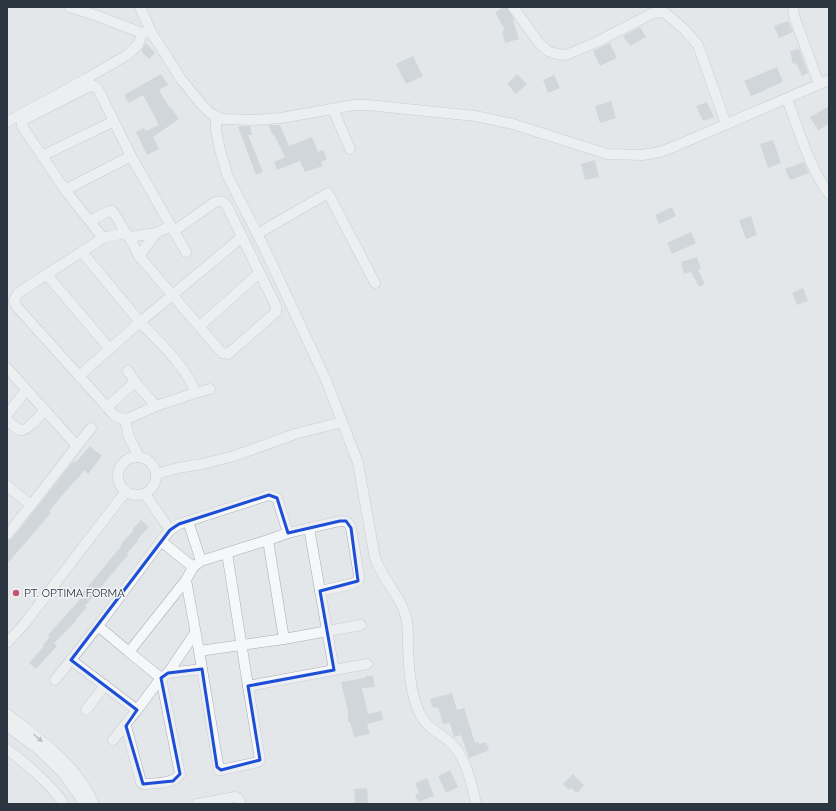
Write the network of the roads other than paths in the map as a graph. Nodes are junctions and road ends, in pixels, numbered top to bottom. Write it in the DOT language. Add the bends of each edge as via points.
graph roads {
  1 [pos="69,7"];
  2 [pos="140,7"];
  3 [pos="513,7"];
  4 [pos="793,7"];
  5 [pos="146,32"];
  6 [pos="829,80"];
  7 [pos="819,84"];
  8 [pos="787,99"];
  9 [pos="333,109"];
  10 [pos="216,117"];
  11 [pos="114,121"];
  12 [pos="7,122"];
  13 [pos="726,124"];
  14 [pos="350,149"];
  15 [pos="42,156"];
  16 [pos="130,156"];
  17 [pos="65,190"];
  18 [pos="829,194"];
  19 [pos="90,221"];
  20 [pos="173,229"];
  21 [pos="156,233"];
  22 [pos="257,234"];
  23 [pos="127,235"];
  24 [pos="242,237"];
  25 [pos="103,238"];
  26 [pos="82,252"];
  27 [pos="186,252"];
  28 [pos="139,256"];
  29 [pos="259,273"];
  30 [pos="47,275"];
  31 [pos="375,283"];
  32 [pos="174,295"];
  33 [pos="140,322"];
  34 [pos="200,326"];
  35 [pos="110,349"];
  36 [pos="7,368"];
  37 [pos="128,371"];
  38 [pos="79,376"];
  39 [pos="136,382"];
  40 [pos="210,389"];
  41 [pos="26,390"];
  42 [pos="196,393"];
  43 [pos="156,406"];
  44 [pos="108,407"];
  45 [pos="45,410"];
  46 [pos="7,416"];
  47 [pos="7,420"];
  48 [pos="125,420"];
  49 [pos="342,422"];
  50 [pos="91,428"];
  51 [pos="77,446"];
  52 [pos="139,457"];
  53 [pos="156,474"];
  54 [pos="7,486"];
  55 [pos="126,491"];
  56 [pos="145,494"];
  57 [pos="31,505"];
  58 [pos="188,521"];
  59 [pos="309,528"];
  60 [pos="170,530"];
  61 [pos="288,533"];
  62 [pos="7,535"];
  63 [pos="268,540"];
  64 [pos="161,541"];
  65 [pos="227,553"];
  66 [pos="197,564"];
  67 [pos="186,580"];
  68 [pos="320,591"];
  69 [pos="361,625"];
  70 [pos="98,626"];
  71 [pos="328,630"];
  72 [pos="195,633"];
  73 [pos="284,638"];
  74 [pos="7,643"];
  75 [pos="242,645"];
  76 [pos="199,651"];
  77 [pos="128,652"];
  78 [pos="71,660"];
  79 [pos="366,664"];
  80 [pos="202,669"];
  81 [pos="334,670"];
  82 [pos="165,675"];
  83 [pos="55,680"];
  84 [pos="105,685"];
  85 [pos="248,686"];
  86 [pos="86,710"];
  87 [pos="138,710"];
  88 [pos="7,714"];
  89 [pos="7,726"];
  90 [pos="126,726"];
  91 [pos="114,740"];
  92 [pos="7,749"];
  93 [pos="64,804"];
  94 [pos="85,804"];
  95 [pos="94,804"];
  96 [pos="197,804"];
  97 [pos="241,804"];
  98 [pos="476,804"];
  1 -- 5 [label="street"];
  2 -- 5 [label="street"];
  3 -- 13 [label="street" via="539,43 548,51 566,55 653,13 664,12 698,45"];
  4 -- 7 [label="street"];
  5 -- 10 [label="street" via="205,109"];
  5 -- 12 [label="street" via="127,55"];
  6 -- 7 [label="street"];
  7 -- 8 [label="street"];
  8 -- 13 [label="street"];
  8 -- 18 [label="street" via="812,163"];
  9 -- 10 [label="street" via="254,120 227,120"];
  9 -- 13 [label="street" via="368,105 475,116 513,124 607,154 623,155 660,152"];
  9 -- 14 [label="street"];
  10 -- 22 [label="street" via="223,164"];
  11 -- 15 [label="street"];
  11 -- 15 [label="street" via="98,89 90,86 24,120 22,126"];
  11 -- 16 [label="street"];
  15 -- 17 [label="street"];
  16 -- 17 [label="street"];
  16 -- 20 [label="street"];
  17 -- 19 [label="street"];
  19 -- 23 [label="street" via="112,211"];
  19 -- 25 [label="street"];
  20 -- 21 [label="street"];
  20 -- 24 [label="street" via="220,201 227,206"];
  20 -- 27 [label="street"];
  21 -- 23 [label="street"];
  21 -- 28 [label="street"];
  22 -- 31 [label="street" via="328,193"];
  22 -- 49 [label="street" via="326,380"];
  23 -- 25 [label="street"];
  23 -- 28 [label="street"];
  24 -- 29 [label="street"];
  24 -- 32 [label="street"];
  25 -- 26 [label="street"];
  26 -- 30 [label="street"];
  26 -- 33 [label="street"];
  28 -- 32 [label="street"];
  29 -- 34 [label="street"];
  29 -- 34 [label="street" via="277,309 276,312 225,357"];
  30 -- 35 [label="street"];
  30 -- 38 [label="street" via="18,293 14,301"];
  32 -- 33 [label="street"];
  32 -- 34 [label="street"];
  33 -- 35 [label="street"];
  33 -- 42 [label="street" via="189,378"];
  35 -- 38 [label="street"];
  36 -- 41 [label="street"];
  37 -- 39 [label="street"];
  38 -- 44 [label="street"];
  39 -- 43 [label="street"];
  39 -- 44 [label="street"];
  40 -- 42 [label="street"];
  41 -- 45 [label="street"];
  41 -- 46 [label="street"];
  42 -- 43 [label="street"];
  43 -- 48 [label="street"];
  44 -- 48 [label="street" via="115,416"];
  45 -- 47 [label="street" via="27,429 18,429"];
  45 -- 51 [label="street"];
  48 -- 52 [label="street" via="129,437"];
  49 -- 53 [label="street" via="296,434 234,456"];
  49 -- 98 [label="street" via="358,463 378,568 400,602 407,623 412,694 419,714 457,750 467,772"];
  50 -- 51 [label="street"];
  51 -- 57 [label="street"];
  52 -- 53 [label="street" via="150,463"];
  52 -- 55 [label="street" via="128,459 120,467 118,478"];
  53 -- 56 [label="street" via="153,486"];
  54 -- 57 [label="street"];
  55 -- 56 [label="street" via="134,495"];
  55 -- 74 [label="street" via="25,624"];
  56 -- 60 [label="street"];
  57 -- 62 [label="street"];
  58 -- 60 [label="street"];
  58 -- 61 [label="street" via="269,495 277,498"];
  58 -- 66 [label="street"];
  59 -- 61 [label="street"];
  59 -- 68 [label="street"];
  59 -- 68 [label="street" via="340,521 350,523 358,581"];
  60 -- 64 [label="street"];
  61 -- 63 [label="street"];
  63 -- 65 [label="street"];
  63 -- 73 [label="street"];
  64 -- 66 [label="street"];
  64 -- 70 [label="street"];
  65 -- 66 [label="street"];
  65 -- 75 [label="street"];
  66 -- 67 [label="street"];
  67 -- 72 [label="street"];
  67 -- 77 [label="street"];
  68 -- 71 [label="street"];
  69 -- 71 [label="street"];
  70 -- 77 [label="street"];
  70 -- 78 [label="street"];
  71 -- 73 [label="street"];
  71 -- 81 [label="street"];
  72 -- 76 [label="street"];
  72 -- 82 [label="street"];
  73 -- 75 [label="street"];
  75 -- 76 [label="street"];
  75 -- 85 [label="street"];
  76 -- 80 [label="street"];
  77 -- 82 [label="street"];
  78 -- 83 [label="street"];
  78 -- 84 [label="street"];
  79 -- 81 [label="street"];
  80 -- 82 [label="street"];
  80 -- 85 [label="street" via="217,767 221,770 260,760"];
  81 -- 85 [label="street"];
  82 -- 87 [label="street"];
  82 -- 90 [label="street" via="180,774 178,778 173,781 146,784 140,782"];
  84 -- 86 [label="street"];
  84 -- 87 [label="street"];
  87 -- 90 [label="street"];
  88 -- 95 [label="street, one-way" via="62,759 78,776"];
  89 -- 94 [label="street" via="38,749 63,773"];
  90 -- 91 [label="street"];
  92 -- 93 [label="street" via="58,795"];
  96 -- 97 [label="street" via="235,797"];
}
